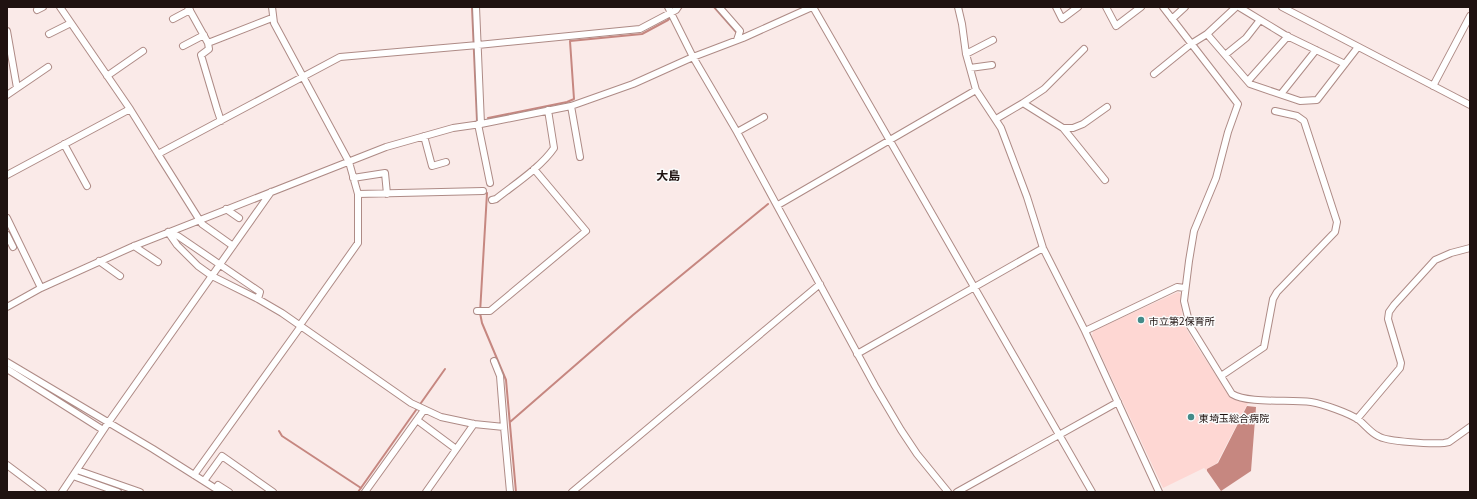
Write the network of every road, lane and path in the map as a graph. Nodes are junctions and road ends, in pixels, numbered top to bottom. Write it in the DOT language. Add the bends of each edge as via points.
graph roads {
  1 [pos="43,7"];
  2 [pos="60,7"];
  3 [pos="272,7"];
  4 [pos="476,7"];
  5 [pos="678,7"];
  6 [pos="719,7"];
  7 [pos="812,7"];
  8 [pos="966,7"];
  9 [pos="1056,7"];
  10 [pos="1078,7"];
  11 [pos="1106,7"];
  12 [pos="1163,7"];
  13 [pos="1185,7"];
  14 [pos="1238,7"];
  15 [pos="1282,7"];
  16 [pos="958,8"];
  17 [pos="1138,8"];
  18 [pos="189,9"];
  19 [pos="37,10"];
  20 [pos="669,10"];
  21 [pos="1470,16"];
  22 [pos="272,18"];
  23 [pos="173,19"];
  24 [pos="1172,19"];
  25 [pos="1260,20"];
  26 [pos="71,23"];
  27 [pos="7,32"];
  28 [pos="49,34"];
  29 [pos="1207,34"];
  30 [pos="204,35"];
  31 [pos="1288,36"];
  32 [pos="737,40"];
  33 [pos="993,40"];
  34 [pos="208,43"];
  35 [pos="1191,44"];
  36 [pos="478,45"];
  37 [pos="183,46"];
  38 [pos="1358,47"];
  39 [pos="1084,49"];
  40 [pos="1316,50"];
  41 [pos="143,51"];
  42 [pos="966,54"];
  43 [pos="1225,54"];
  44 [pos="693,57"];
  45 [pos="1345,64"];
  46 [pos="992,65"];
  47 [pos="48,66"];
  48 [pos="970,68"];
  49 [pos="1154,74"];
  50 [pos="107,76"];
  51 [pos="304,77"];
  52 [pos="1248,81"];
  53 [pos="1433,86"];
  54 [pos="17,88"];
  55 [pos="976,90"];
  56 [pos="1281,94"];
  57 [pos="7,95"];
  58 [pos="1023,103"];
  59 [pos="1470,105"];
  60 [pos="571,106"];
  61 [pos="1107,108"];
  62 [pos="130,109"];
  63 [pos="548,110"];
  64 [pos="1275,111"];
  65 [pos="764,117"];
  66 [pos="996,119"];
  67 [pos="221,121"];
  68 [pos="480,124"];
  69 [pos="1063,128"];
  70 [pos="737,132"];
  71 [pos="424,136"];
  72 [pos="889,140"];
  73 [pos="64,144"];
  74 [pos="158,154"];
  75 [pos="580,157"];
  76 [pos="349,162"];
  77 [pos="446,162"];
  78 [pos="534,169"];
  79 [pos="7,175"];
  80 [pos="353,178"];
  81 [pos="1105,180"];
  82 [pos="490,183"];
  83 [pos="87,186"];
  84 [pos="271,192"];
  85 [pos="483,192"];
  86 [pos="358,194"];
  87 [pos="387,194"];
  88 [pos="492,200"];
  89 [pos="778,205"];
  90 [pos="226,209"];
  91 [pos="7,218"];
  92 [pos="239,218"];
  93 [pos="199,220"];
  94 [pos="168,232"];
  95 [pos="7,235"];
  96 [pos="13,246"];
  97 [pos="134,246"];
  98 [pos="233,246"];
  99 [pos="1043,248"];
  100 [pos="1470,248"];
  101 [pos="99,261"];
  102 [pos="158,262"];
  103 [pos="220,265"];
  104 [pos="120,276"];
  105 [pos="212,276"];
  106 [pos="820,284"];
  107 [pos="41,288"];
  108 [pos="975,288"];
  109 [pos="1185,288"];
  110 [pos="258,299"];
  111 [pos="7,307"];
  112 [pos="477,311"];
  113 [pos="300,326"];
  114 [pos="1085,331"];
  115 [pos="857,354"];
  116 [pos="494,361"];
  117 [pos="7,362"];
  118 [pos="7,369"];
  119 [pos="1221,376"];
  120 [pos="1118,402"];
  121 [pos="424,410"];
  122 [pos="1359,416"];
  123 [pos="417,420"];
  124 [pos="108,423"];
  125 [pos="474,424"];
  126 [pos="504,427"];
  127 [pos="1470,427"];
  128 [pos="104,430"];
  129 [pos="1059,434"];
  130 [pos="456,449"];
  131 [pos="7,465"];
  132 [pos="77,470"];
  133 [pos="194,475"];
  134 [pos="73,476"];
  135 [pos="205,480"];
  136 [pos="43,492"];
  137 [pos="62,492"];
  138 [pos="118,492"];
  139 [pos="140,492"];
  140 [pos="221,492"];
  141 [pos="229,492"];
  142 [pos="273,492"];
  143 [pos="365,492"];
  144 [pos="426,492"];
  145 [pos="510,492"];
  146 [pos="572,492"];
  147 [pos="948,492"];
  148 [pos="958,492"];
  149 [pos="1092,492"];
  150 [pos="1159,492"];
  1 -- 19 [label="street"];
  2 -- 26 [label="street"];
  3 -- 22 [label="street"];
  4 -- 36 [label="street"];
  5 -- 20 [label="street"];
  6 -- 32 [label="street" via="740,31"];
  7 -- 32 [label="street"];
  7 -- 72 [label="street"];
  8 -- 16 [label="street"];
  9 -- 10 [label="street" via="1062,19"];
  11 -- 17 [label="street" via="1116,26"];
  12 -- 24 [label="street"];
  13 -- 24 [label="street"];
  14 -- 25 [label="street"];
  14 -- 29 [label="street"];
  15 -- 38 [label="street"];
  16 -- 42 [label="street"];
  18 -- 23 [label="street"];
  18 -- 30 [label="street"];
  20 -- 36 [label="street" via="640,29"];
  20 -- 44 [label="street"];
  21 -- 53 [label="street"];
  22 -- 34 [label="street"];
  22 -- 51 [label="street"];
  24 -- 35 [label="street"];
  25 -- 31 [label="street"];
  25 -- 43 [label="street" via="1246,38"];
  26 -- 28 [label="street"];
  26 -- 50 [label="street"];
  27 -- 54 [label="street"];
  29 -- 35 [label="street"];
  29 -- 43 [label="street"];
  30 -- 34 [label="street"];
  30 -- 37 [label="street"];
  31 -- 40 [label="street"];
  31 -- 52 [label="street"];
  32 -- 44 [label="street"];
  33 -- 42 [label="street"];
  34 -- 67 [label="street" via="209,49 201,55"];
  35 -- 49 [label="street"];
  35 -- 109 [label="street" via="1238,104 1216,178 1194,231"];
  36 -- 51 [label="street" via="340,57"];
  36 -- 68 [label="street"];
  38 -- 45 [label="street"];
  38 -- 53 [label="street"];
  39 -- 58 [label="street" via="1044,89"];
  40 -- 45 [label="street"];
  40 -- 56 [label="street"];
  41 -- 50 [label="street"];
  42 -- 48 [label="street"];
  43 -- 52 [label="street"];
  44 -- 60 [label="street" via="633,84"];
  44 -- 70 [label="street"];
  45 -- 56 [label="street" via="1317,100 1300,101"];
  46 -- 48 [label="street"];
  47 -- 54 [label="street"];
  48 -- 55 [label="street"];
  50 -- 62 [label="street"];
  51 -- 67 [label="street"];
  51 -- 76 [label="street"];
  52 -- 56 [label="street" via="1250,84"];
  53 -- 59 [label="street"];
  54 -- 57 [label="street"];
  55 -- 66 [label="street"];
  55 -- 72 [label="street"];
  58 -- 66 [label="street"];
  58 -- 69 [label="street"];
  60 -- 63 [label="street"];
  60 -- 75 [label="street"];
  61 -- 69 [label="street" via="1083,124"];
  62 -- 73 [label="street"];
  62 -- 74 [label="street"];
  63 -- 68 [label="street"];
  63 -- 78 [label="street" via="554,148"];
  64 -- 119 [label="street" via="1297,116 1304,121 1328,192 1337,228 1276,292 1264,347"];
  65 -- 70 [label="street"];
  66 -- 99 [label="street" via="1027,197"];
  67 -- 74 [label="street"];
  68 -- 71 [label="street"];
  68 -- 82 [label="street"];
  69 -- 81 [label="street"];
  70 -- 89 [label="street"];
  71 -- 76 [label="street" via="386,147"];
  71 -- 77 [label="street" via="432,166"];
  72 -- 89 [label="street"];
  72 -- 108 [label="street"];
  73 -- 79 [label="street"];
  73 -- 83 [label="street"];
  74 -- 93 [label="street"];
  76 -- 80 [label="street"];
  76 -- 84 [label="street"];
  78 -- 88 [label="street"];
  78 -- 112 [label="street" via="586,231 490,311"];
  80 -- 86 [label="street"];
  80 -- 87 [label="street" via="385,173"];
  84 -- 90 [label="street"];
  84 -- 98 [label="street"];
  85 -- 87 [label="street"];
  86 -- 87 [label="street"];
  86 -- 113 [label="street" via="358,244"];
  89 -- 106 [label="street"];
  90 -- 92 [label="street"];
  90 -- 93 [label="street"];
  91 -- 107 [label="street"];
  93 -- 94 [label="street"];
  93 -- 98 [label="street"];
  94 -- 97 [label="street"];
  94 -- 103 [label="street"];
  94 -- 105 [label="street" via="177,245"];
  95 -- 96 [label="street"];
  97 -- 101 [label="street"];
  97 -- 102 [label="street"];
  98 -- 103 [label="street"];
  99 -- 108 [label="street"];
  99 -- 114 [label="street"];
  100 -- 122 [label="street" via="1435,260 1388,312 1401,363 1400,368"];
  101 -- 104 [label="street"];
  101 -- 107 [label="street"];
  103 -- 105 [label="street"];
  103 -- 110 [label="street" via="260,292"];
  105 -- 110 [label="street"];
  105 -- 124 [label="street"];
  106 -- 115 [label="street"];
  106 -- 146 [label="street"];
  107 -- 111 [label="street"];
  108 -- 115 [label="street"];
  108 -- 129 [label="street"];
  109 -- 114 [label="street" via="1177,287"];
  109 -- 119 [label="street" via="1185,309 1190,326"];
  110 -- 113 [label="street"];
  113 -- 121 [label="street" via="410,403"];
  113 -- 133 [label="street"];
  114 -- 120 [label="street"];
  115 -- 147 [label="street" via="901,430"];
  116 -- 126 [label="street" via="500,376"];
  117 -- 124 [label="street"];
  118 -- 128 [label="street"];
  119 -- 122 [label="street" via="1232,394 1237,397 1310,402"];
  120 -- 129 [label="street"];
  120 -- 150 [label="street"];
  121 -- 123 [label="street"];
  121 -- 125 [label="street" via="441,417"];
  122 -- 127 [label="street" via="1378,436 1390,440 1449,442"];
  123 -- 130 [label="street"];
  123 -- 143 [label="street"];
  124 -- 128 [label="street"];
  124 -- 133 [label="street"];
  125 -- 126 [label="street"];
  125 -- 130 [label="street"];
  126 -- 145 [label="street"];
  128 -- 132 [label="street"];
  129 -- 148 [label="street"];
  129 -- 149 [label="street"];
  130 -- 144 [label="street"];
  131 -- 136 [label="street"];
  132 -- 134 [label="street"];
  132 -- 139 [label="street"];
  133 -- 135 [label="street"];
  134 -- 137 [label="street"];
  134 -- 138 [label="street"];
  135 -- 140 [label="street"];
  135 -- 141 [label="street"];
  135 -- 142 [label="street" via="222,456"];
}
